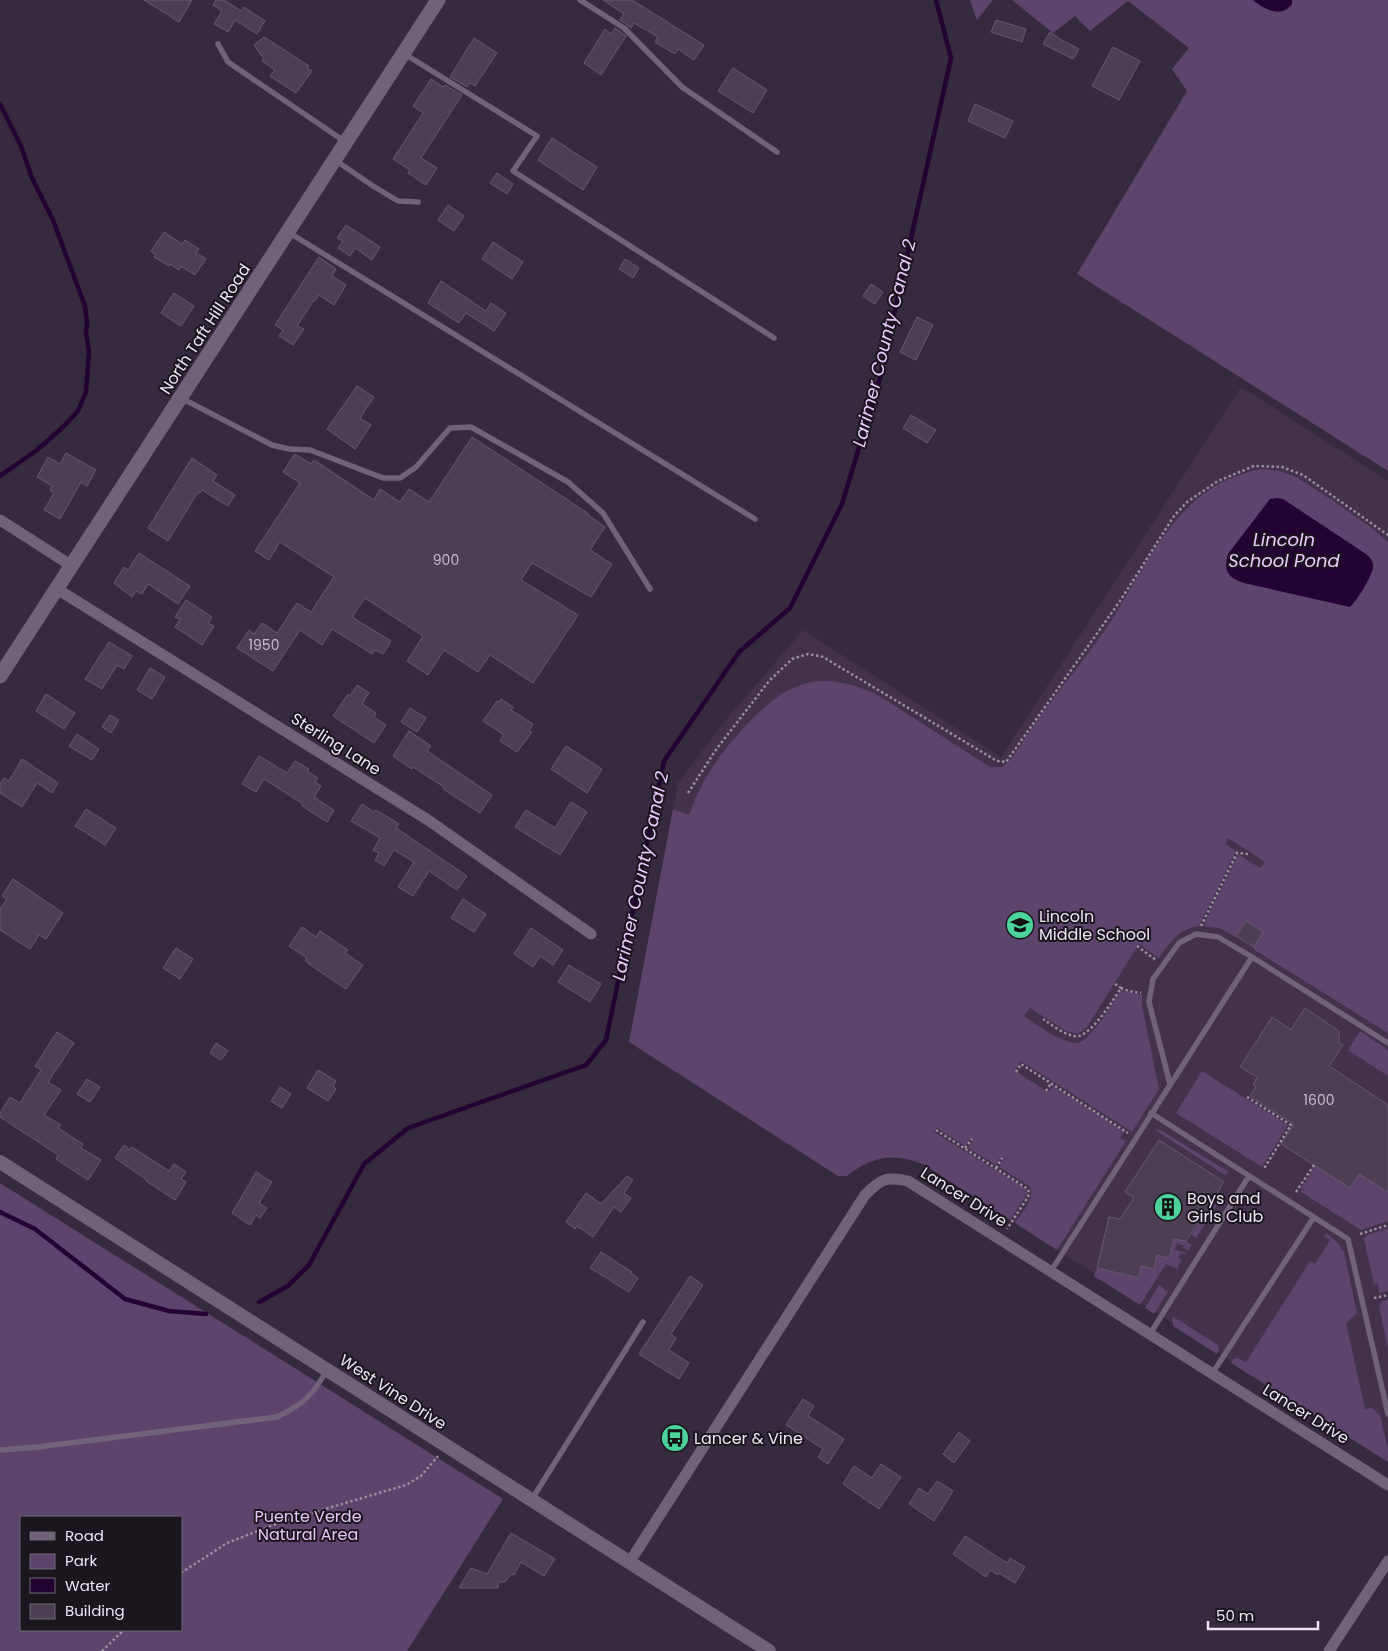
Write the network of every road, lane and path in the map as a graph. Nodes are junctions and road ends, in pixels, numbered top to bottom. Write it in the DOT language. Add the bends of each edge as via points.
graph roads {
  1 [pos="438,0"];
  2 [pos="580,0"];
  3 [pos="218,44"];
  4 [pos="404,53"];
  5 [pos="346,142"];
  6 [pos="777,152"];
  7 [pos="335,160"];
  8 [pos="418,202"];
  9 [pos="288,232"];
  10 [pos="774,338"];
  11 [pos="181,398"];
  12 [pos="755,519"];
  13 [pos="0,520"];
  14 [pos="1388,535"];
  15 [pos="72,566"];
  16 [pos="57,589"];
  17 [pos="650,589"];
  18 [pos="0,676"];
  19 [pos="688,793"];
  20 [pos="1249,854"];
  21 [pos="591,934"];
  22 [pos="1196,934"];
  23 [pos="1137,946"];
  24 [pos="1252,957"];
  25 [pos="1164,965"];
  26 [pos="1115,984"];
  27 [pos="1121,988"];
  28 [pos="1151,994"];
  29 [pos="1043,1020"];
  30 [pos="1388,1043"];
  31 [pos="1016,1072"];
  32 [pos="1051,1083"];
  33 [pos="1170,1084"];
  34 [pos="1046,1091"];
  35 [pos="1247,1097"];
  36 [pos="1151,1114"];
  37 [pos="936,1130"];
  38 [pos="1136,1138"];
  39 [pos="972,1139"];
  40 [pos="965,1148"];
  41 [pos="1002,1158"];
  42 [pos="0,1162"];
  43 [pos="1314,1165"];
  44 [pos="996,1168"];
  45 [pos="1263,1170"];
  46 [pos="1249,1176"];
  47 [pos="1296,1192"];
  48 [pos="1314,1217"];
  49 [pos="1388,1225"];
  50 [pos="1360,1234"];
  51 [pos="1000,1240"];
  52 [pos="1051,1271"];
  53 [pos="1388,1295"];
  54 [pos="1374,1298"];
  55 [pos="642,1322"];
  56 [pos="1150,1334"];
  57 [pos="326,1370"];
  58 [pos="1212,1374"];
  59 [pos="1388,1414"];
  60 [pos="445,1446"];
  61 [pos="0,1450"];
  62 [pos="1388,1485"];
  63 [pos="531,1501"];
  64 [pos="1388,1561"];
  65 [pos="629,1562"];
  66 [pos="182,1572"];
  67 [pos="123,1631"];
  68 [pos="761,1649"];
  69 [pos="102,1651"];
  70 [pos="1329,1651"];
  1 -- 4 [label="main road, North Taft Hill Road"];
  2 -- 6 [label="lane" via="624,28 682,87"];
  3 -- 5 [label="lane" via="228,62"];
  4 -- 5 [label="main road, North Taft Hill Road"];
  4 -- 10 [label="lane" via="537,136 513,171"];
  5 -- 7 [label="main road, North Taft Hill Road"];
  7 -- 8 [label="lane" via="398,201"];
  7 -- 9 [label="main road, North Taft Hill Road"];
  9 -- 11 [label="main road, North Taft Hill Road"];
  9 -- 12 [label="lane"];
  11 -- 15 [label="main road, North Taft Hill Road"];
  11 -- 17 [label="lane" via="272,445 310,450 383,478 400,478 416,467 450,428 470,428 568,482 603,513"];
  13 -- 15 [label="street"];
  14 -- 19 [label="path" via="1303,475 1282,467 1254,466 1218,481 1187,502 1174,516 1120,601 1006,762 997,761 823,657 808,654 792,659 769,681 715,750"];
  15 -- 16 [label="main road, North Taft Hill Road"];
  16 -- 18 [label="main road, North Taft Hill Road"];
  16 -- 21 [label="street, Sterling Lane" via="428,820"];
  20 -- 22 [label="path" via="1237,853"];
  22 -- 24 [label="lane" via="1218,937"];
  22 -- 25 [label="lane" via="1179,943"];
  23 -- 25 [label="path"];
  24 -- 30 [label="lane"];
  24 -- 33 [label="lane"];
  25 -- 28 [label="lane" via="1154,979"];
  26 -- 27 [label="path"];
  27 -- 28 [label="path"];
  27 -- 29 [label="path" via="1099,1020 1083,1035 1070,1035"];
  28 -- 33 [label="lane" via="1149,1002"];
  31 -- 32 [label="path" via="1021,1064"];
  32 -- 34 [label="path"];
  32 -- 38 [label="path"];
  33 -- 36 [label="lane"];
  35 -- 45 [label="path" via="1291,1125"];
  36 -- 38 [label="lane"];
  36 -- 46 [label="lane"];
  37 -- 40 [label="path"];
  38 -- 52 [label="lane"];
  39 -- 40 [label="path"];
  40 -- 44 [label="path"];
  41 -- 44 [label="path"];
  42 -- 57 [label="street, West Vine Drive"];
  43 -- 47 [label="path"];
  44 -- 51 [label="path" via="1023,1184 1029,1193"];
  46 -- 48 [label="lane"];
  46 -- 56 [label="lane"];
  48 -- 58 [label="lane"];
  48 -- 59 [label="lane" via="1348,1239"];
  49 -- 50 [label="path"];
  51 -- 52 [label="street, Lancer Drive"];
  51 -- 65 [label="street, Lancer Drive" via="908,1181 895,1178 876,1183 865,1195"];
  52 -- 56 [label="street, Lancer Drive"];
  53 -- 54 [label="path"];
  55 -- 63 [label="lane"];
  56 -- 58 [label="street, Lancer Drive"];
  57 -- 60 [label="street, West Vine Drive"];
  57 -- 61 [label="lane" via="314,1392 297,1408 277,1417 38,1448"];
  58 -- 62 [label="street, Lancer Drive"];
  60 -- 63 [label="street, West Vine Drive"];
  60 -- 66 [label="path" via="425,1472 406,1485 278,1522 227,1543"];
  63 -- 65 [label="street, West Vine Drive"];
  64 -- 70 [label="street"];
  65 -- 68 [label="street, West Vine Drive"];
  67 -- 69 [label="path"];
}
